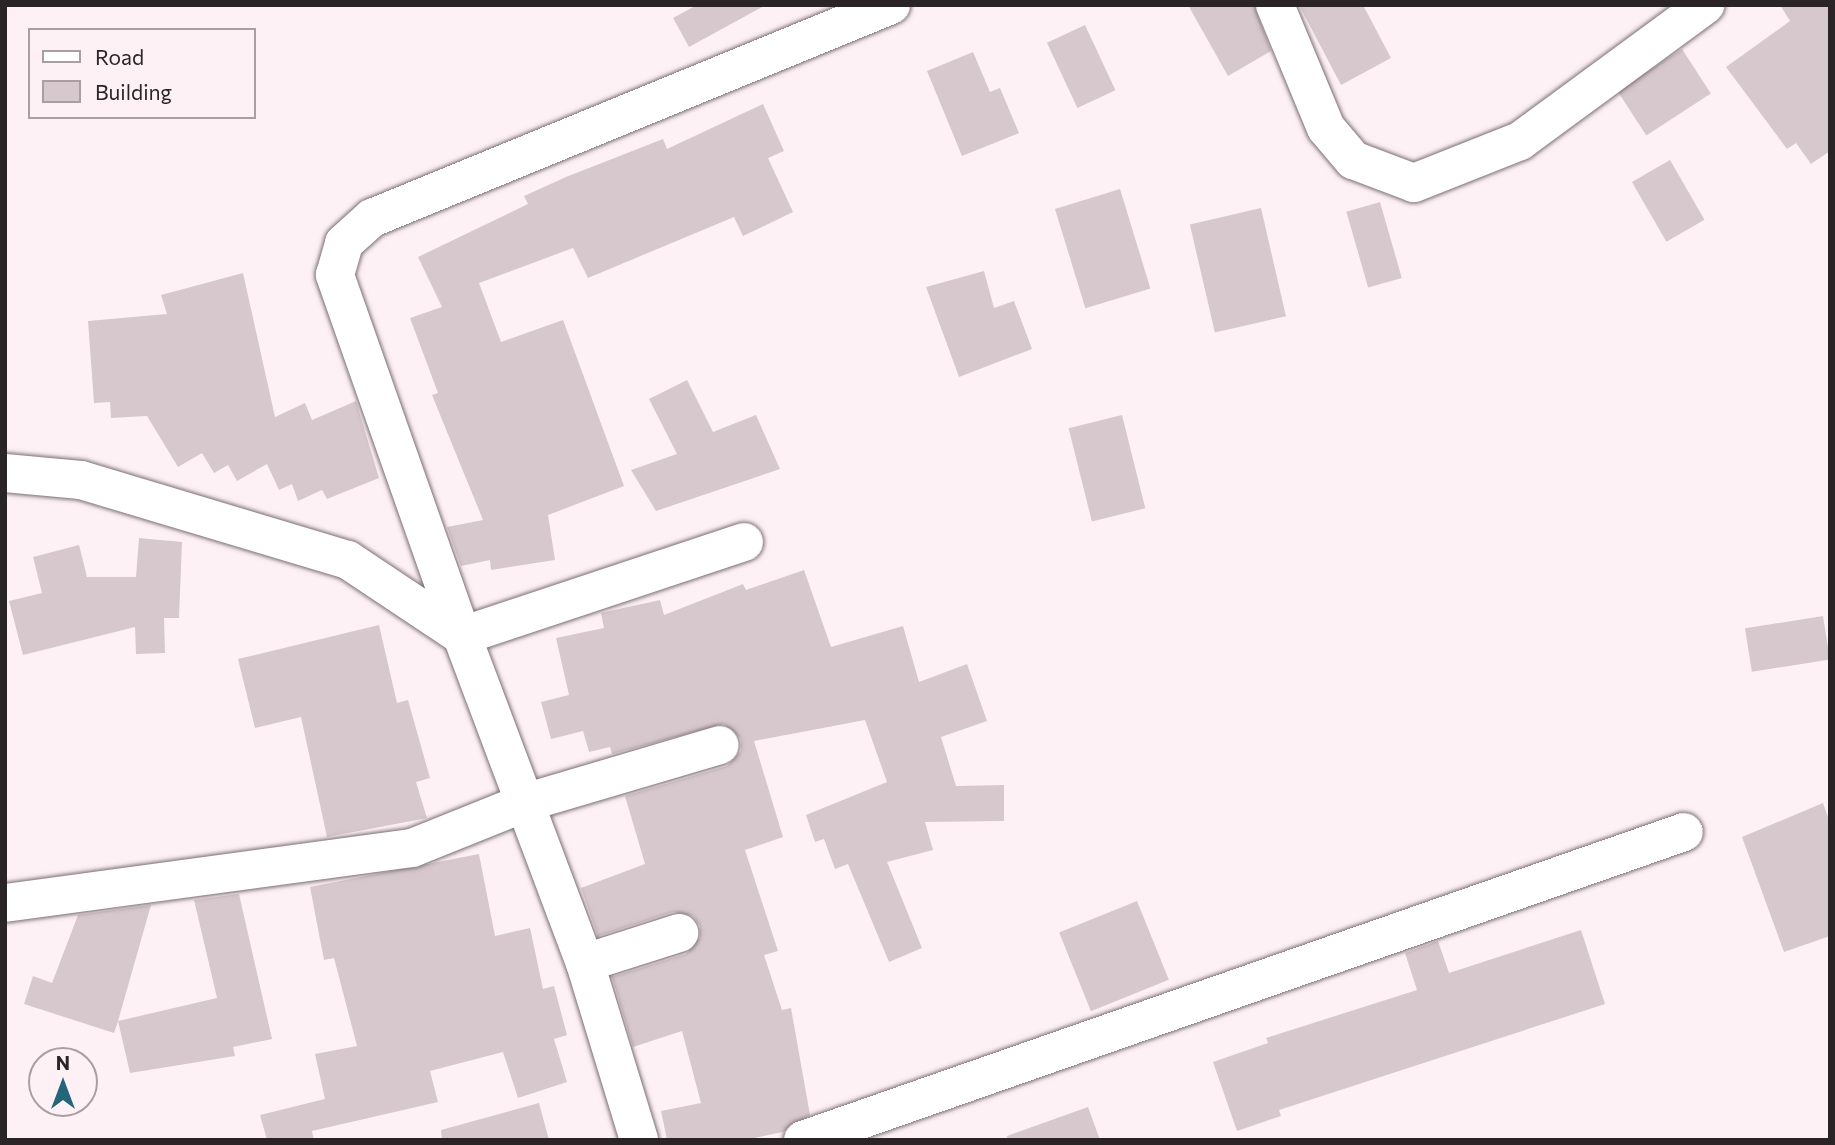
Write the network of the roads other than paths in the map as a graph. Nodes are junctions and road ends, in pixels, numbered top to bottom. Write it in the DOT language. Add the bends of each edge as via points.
graph roads {
  1 [pos="891,5"];
  2 [pos="1275,5"];
  3 [pos="1705,5"];
  4 [pos="5,473"];
  5 [pos="744,542"];
  6 [pos="462,636"];
  7 [pos="720,745"];
  8 [pos="524,803"];
  9 [pos="1684,832"];
  10 [pos="5,903"];
  11 [pos="680,933"];
  12 [pos="585,963"];
  13 [pos="639,1140"];
  14 [pos="803,1140"];
  1 -- 6 [label="street" via="372,218 344,243 335,275"];
  2 -- 3 [label="street" via="1326,128 1353,160 1414,183 1520,141"];
  4 -- 6 [label="street" via="81,480 348,560"];
  5 -- 6 [label="street"];
  6 -- 8 [label="street"];
  7 -- 8 [label="street"];
  8 -- 10 [label="street" via="412,848"];
  8 -- 12 [label="street"];
  9 -- 14 [label="street"];
  11 -- 12 [label="street"];
  12 -- 13 [label="street"];
}
